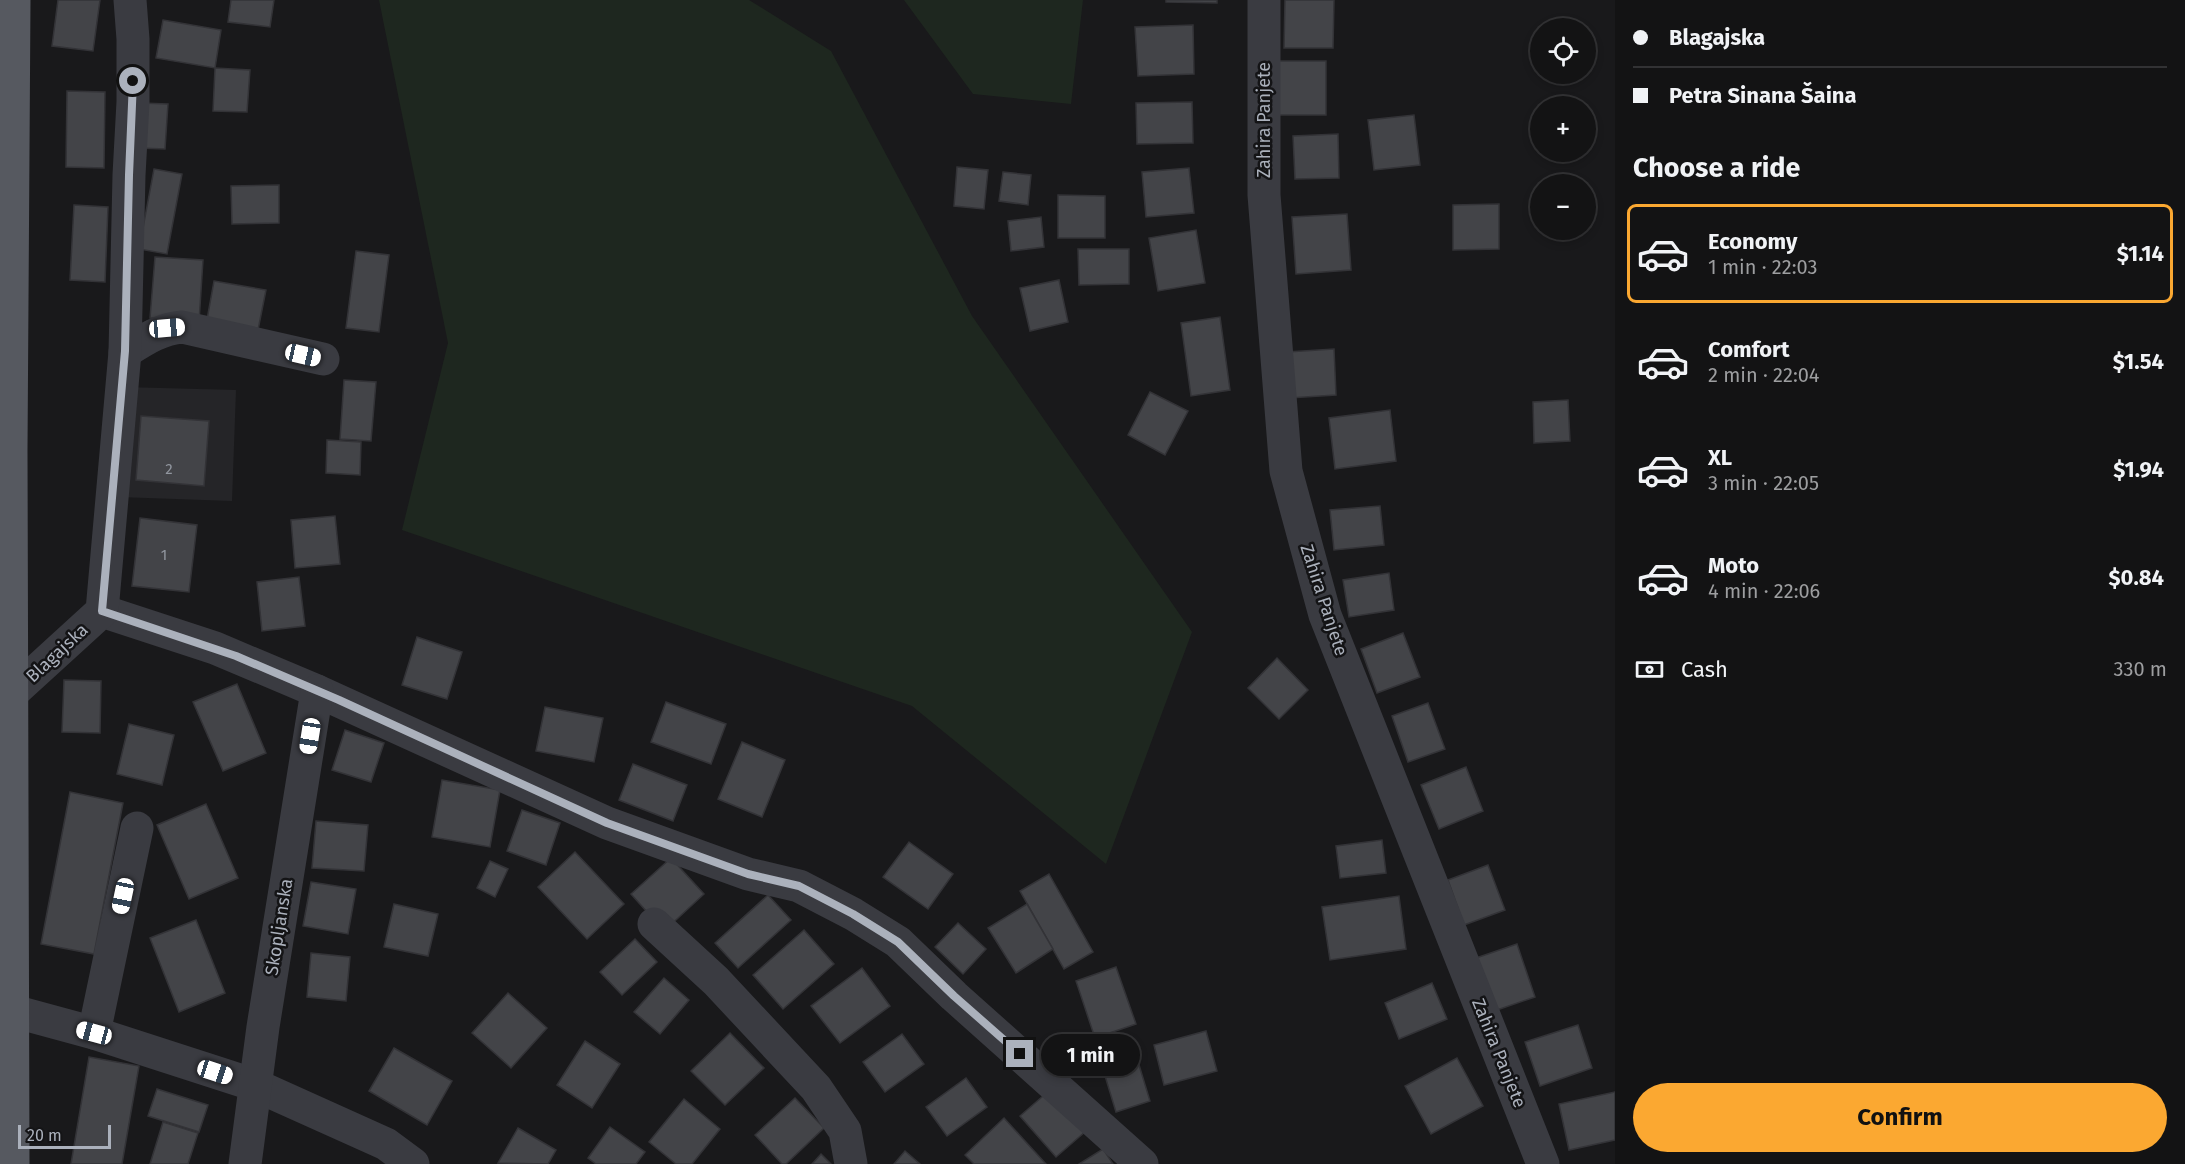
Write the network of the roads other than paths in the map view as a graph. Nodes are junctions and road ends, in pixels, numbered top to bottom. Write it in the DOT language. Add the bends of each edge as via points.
graph roads {
  1 [pos="15,0"];
  2 [pos="130,0"];
  3 [pos="1264,0"];
  4 [pos="125,351"];
  5 [pos="323,359"];
  6 [pos="102,611"];
  7 [pos="317,691"];
  8 [pos="11,694"];
  9 [pos="137,828"];
  10 [pos="654,924"];
  11 [pos="14,1011"];
  12 [pos="94,1033"];
  13 [pos="255,1085"];
  14 [pos="13,1164"];
  15 [pos="245,1164"];
  16 [pos="413,1164"];
  17 [pos="851,1164"];
  18 [pos="1142,1164"];
  19 [pos="1543,1164"];
  1 -- 8 [label="main road"];
  2 -- 4 [label="street, Blagajska" via="133,102"];
  3 -- 19 [label="street, Zahira Panjete" via="1264,195 1286,471 1325,615"];
  4 -- 5 [label="street" via="167,328 182,327"];
  4 -- 6 [label="street, Blagajska"];
  6 -- 7 [label="street" via="215,648"];
  6 -- 8 [label="street, Blagajska"];
  7 -- 13 [label="street, Skopljanska"];
  7 -- 18 [label="street" via="607,823 748,874 799,886 853,914 898,942"];
  8 -- 11 [label="main road"];
  9 -- 12 [label="street"];
  10 -- 17 [label="street" via="716,981 816,1088 845,1131"];
  11 -- 12 [label="street"];
  11 -- 14 [label="main road"];
  12 -- 13 [label="street"];
  13 -- 15 [label="street, Skopljanska"];
  13 -- 16 [label="street" via="386,1144"];
}
